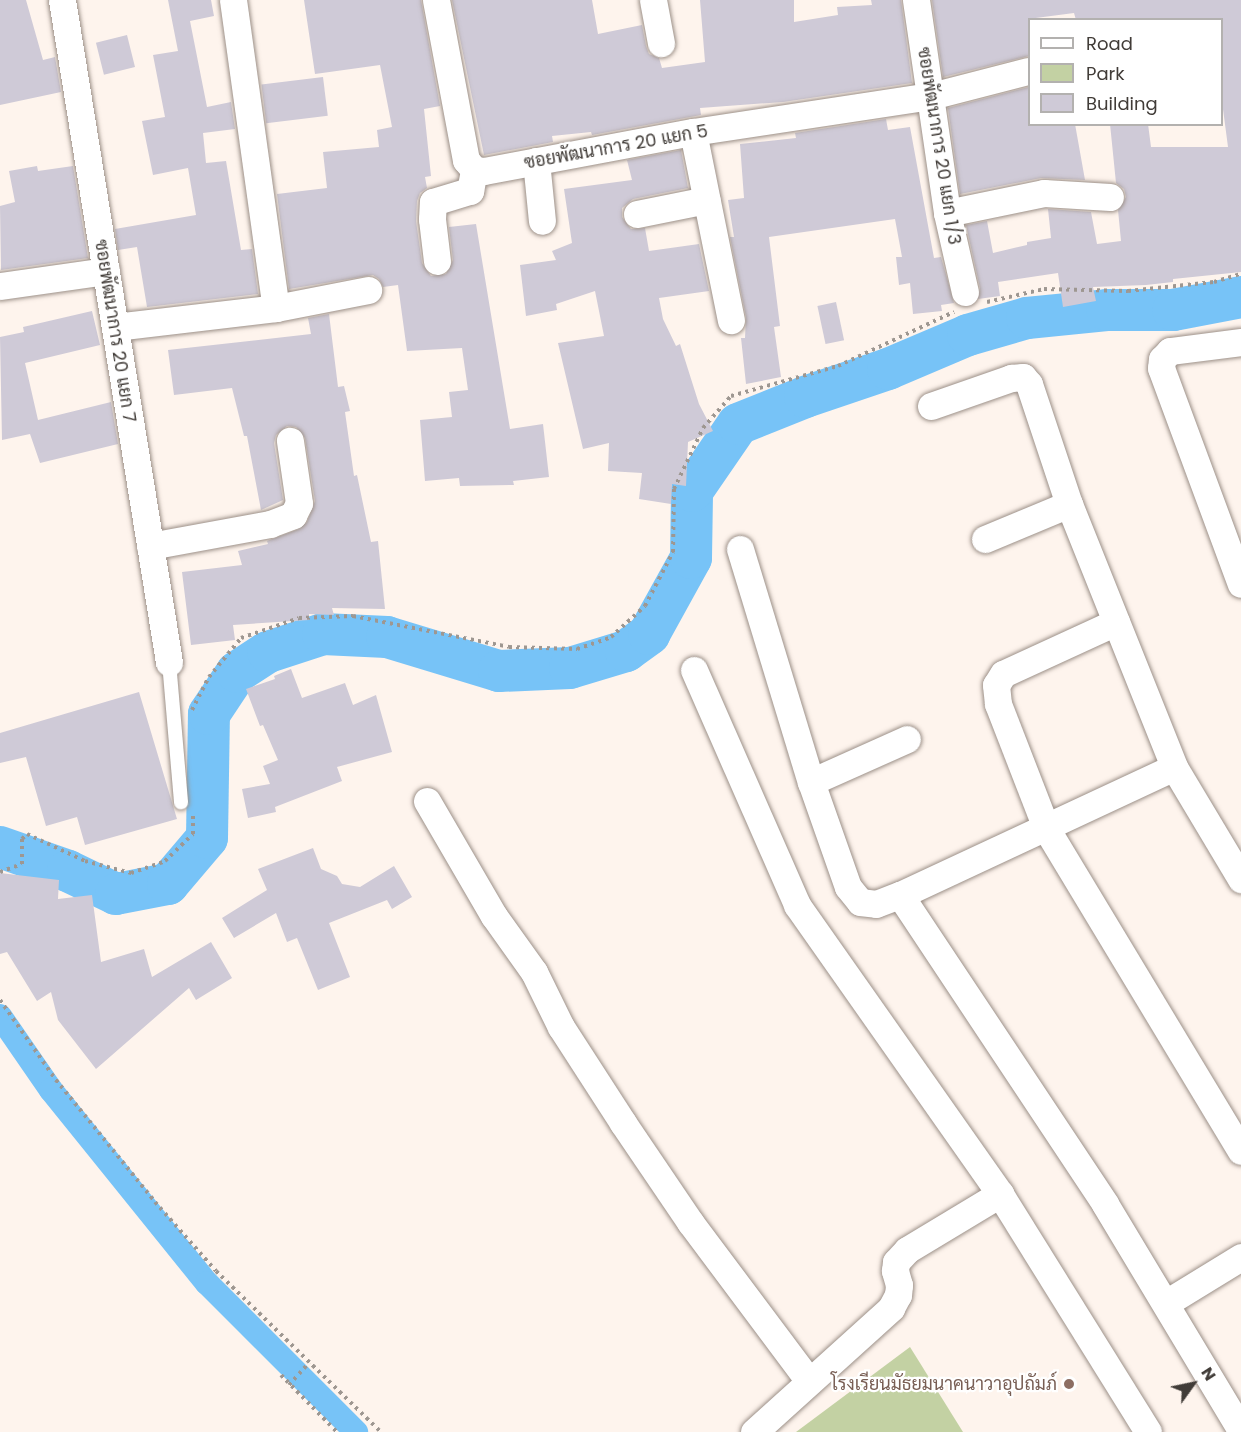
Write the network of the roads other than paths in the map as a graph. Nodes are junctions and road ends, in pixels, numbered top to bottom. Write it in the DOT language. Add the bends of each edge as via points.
graph roads {
  1 [pos="62,0"];
  2 [pos="233,0"];
  3 [pos="436,0"];
  4 [pos="653,0"];
  5 [pos="916,0"];
  6 [pos="661,42"];
  7 [pos="1028,71"];
  8 [pos="931,96"];
  9 [pos="693,132"];
  10 [pos="536,161"];
  11 [pos="474,170"];
  12 [pos="1110,197"];
  13 [pos="707,200"];
  14 [pos="947,213"];
  15 [pos="637,214"];
  16 [pos="542,221"];
  17 [pos="437,261"];
  18 [pos="106,271"];
  19 [pos="0,286"];
  20 [pos="368,290"];
  21 [pos="966,302"];
  22 [pos="276,308"];
  23 [pos="730,320"];
  24 [pos="115,327"];
  25 [pos="1241,342"];
  26 [pos="931,406"];
  27 [pos="290,441"];
  28 [pos="1069,504"];
  29 [pos="985,539"];
  30 [pos="150,546"];
  31 [pos="740,549"];
  32 [pos="1241,584"];
  33 [pos="1116,622"];
  34 [pos="169,662"];
  35 [pos="694,670"];
  36 [pos="908,739"];
  37 [pos="1174,767"];
  38 [pos="811,782"];
  39 [pos="427,801"];
  40 [pos="187,804"];
  41 [pos="1046,828"];
  42 [pos="1241,879"];
  43 [pos="900,894"];
  44 [pos="1241,1151"];
  45 [pos="1000,1194"];
  46 [pos="1241,1257"];
  47 [pos="1166,1303"];
  48 [pos="809,1381"];
  49 [pos="1241,1430"];
  50 [pos="754,1432"];
  51 [pos="1149,1432"];
  1 -- 18 [label="street, ซอยพัฒนาการ 20 แยก 7"];
  2 -- 22 [label="street"];
  3 -- 11 [label="street" via="466,160"];
  4 -- 6 [label="street"];
  5 -- 8 [label="street, ซอยพัฒนาการ 20 แยก 1/3"];
  7 -- 8 [label="street, ซอยพัฒนาการ 20 แยก 5"];
  8 -- 9 [label="street, ซอยพัฒนาการ 20 แยก 5"];
  8 -- 14 [label="street, ซอยพัฒนาการ 20 แยก 1/3"];
  9 -- 10 [label="street, ซอยพัฒนาการ 20 แยก 5"];
  9 -- 13 [label="street"];
  10 -- 11 [label="street, ซอยพัฒนาการ 20 แยก 5"];
  10 -- 16 [label="street"];
  11 -- 17 [label="street" via="470,191 434,202"];
  12 -- 14 [label="street" via="1044,193"];
  13 -- 15 [label="street"];
  13 -- 23 [label="street"];
  14 -- 21 [label="street, ซอยพัฒนาการ 20 แยก 1/3"];
  18 -- 19 [label="street"];
  18 -- 24 [label="street, ซอยพัฒนาการ 20 แยก 7"];
  20 -- 22 [label="street"];
  22 -- 24 [label="street"];
  24 -- 30 [label="street, ซอยพัฒนาการ 20 แยก 7"];
  25 -- 32 [label="street" via="1170,351 1162,359 1161,368"];
  26 -- 28 [label="street" via="1023,377 1029,384"];
  27 -- 30 [label="street" via="299,503 293,515 270,524"];
  28 -- 29 [label="street"];
  28 -- 33 [label="street"];
  30 -- 34 [label="street, ซอยพัฒนาการ 20 แยก 7"];
  31 -- 38 [label="street"];
  33 -- 37 [label="street"];
  33 -- 41 [label="street" via="1003,674 996,685 998,704"];
  34 -- 40 [label="lane"];
  35 -- 45 [label="street" via="797,906"];
  36 -- 38 [label="street"];
  37 -- 41 [label="street"];
  37 -- 42 [label="street"];
  38 -- 43 [label="street" via="852,895 867,905"];
  39 -- 48 [label="street" via="494,916 534,972 561,1027 623,1123 690,1222"];
  41 -- 43 [label="street"];
  41 -- 44 [label="street"];
  43 -- 47 [label="street"];
  45 -- 48 [label="street" via="901,1256 895,1271 898,1295 891,1308"];
  45 -- 51 [label="street"];
  46 -- 47 [label="street"];
  47 -- 49 [label="street"];
  48 -- 50 [label="street"];
}
